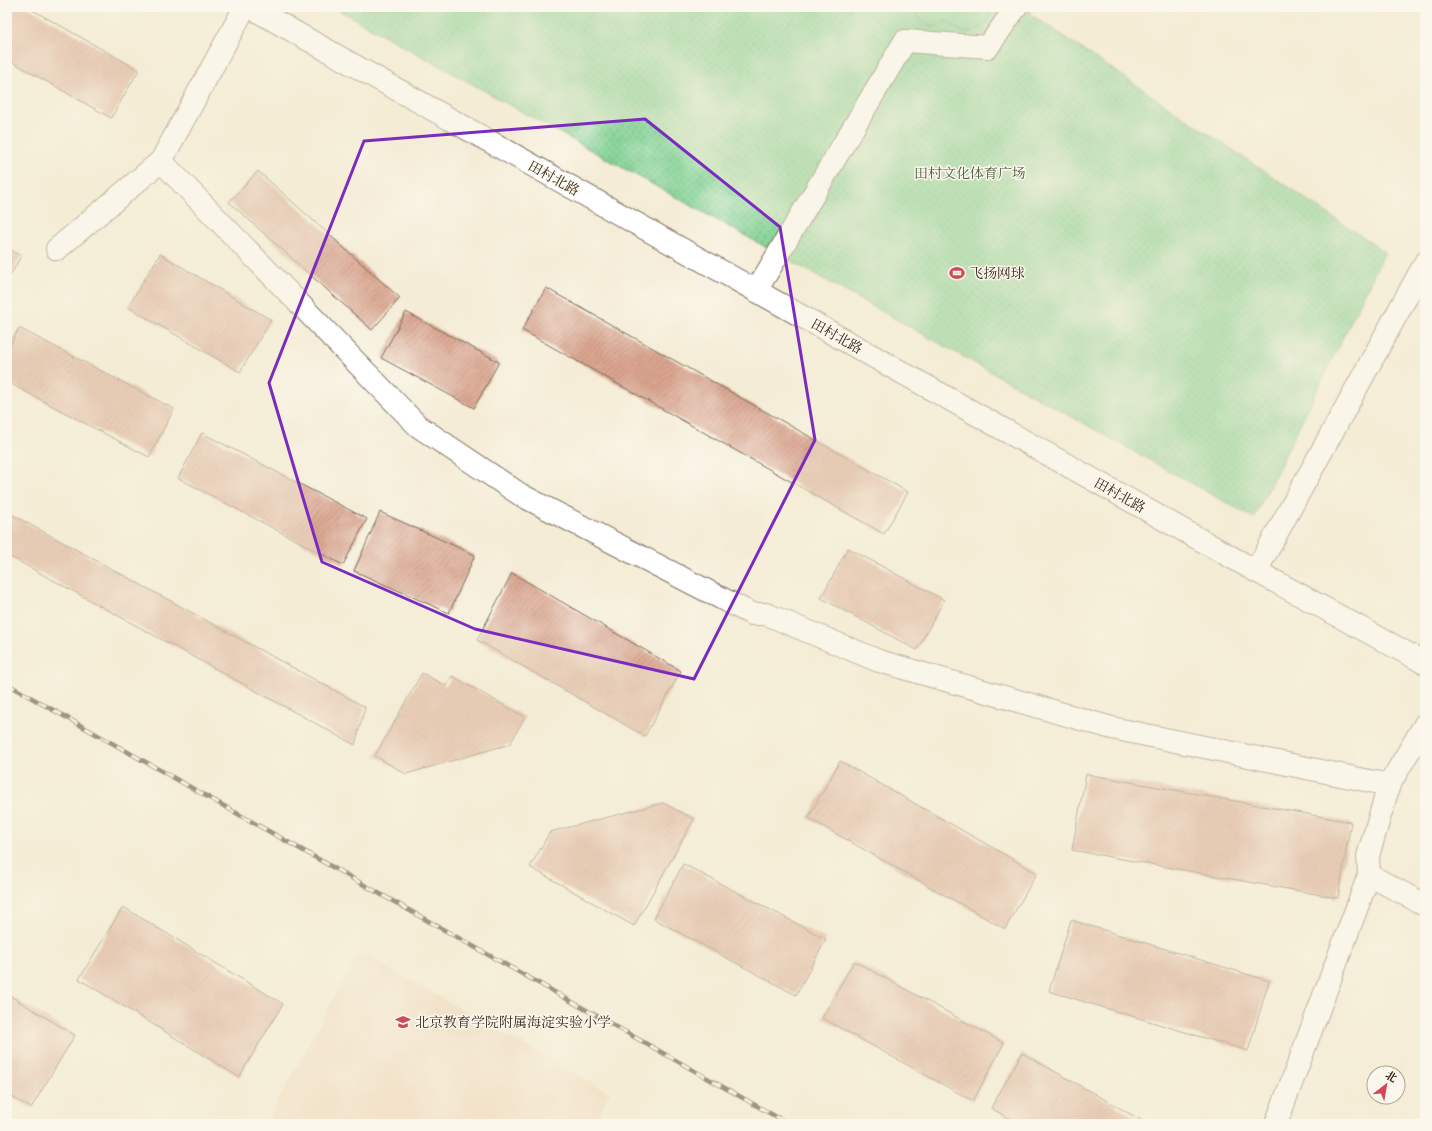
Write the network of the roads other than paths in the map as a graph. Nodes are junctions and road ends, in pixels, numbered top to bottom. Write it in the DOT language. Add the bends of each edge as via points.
graph roads {
  1 [pos="245,7"];
  2 [pos="250,7"];
  3 [pos="1016,7"];
  4 [pos="161,161"];
  5 [pos="57,249"];
  6 [pos="1425,263"];
  7 [pos="756,291"];
  8 [pos="1256,571"];
  9 [pos="1425,663"];
  10 [pos="1425,724"];
  11 [pos="1389,785"];
  12 [pos="1369,875"];
  13 [pos="1425,905"];
  14 [pos="1276,1124"];
  1 -- 4 [label="street"];
  2 -- 7 [label="street, 田村北路"];
  3 -- 7 [label="street" via="988,46 905,41"];
  4 -- 5 [label="street"];
  4 -- 11 [label="street" via="418,426 522,495 752,614 766,614 879,661 1112,728"];
  6 -- 8 [label="street"];
  7 -- 8 [label="street, 田村北路"];
  8 -- 9 [label="street, 田村北路"];
  10 -- 11 [label="street"];
  11 -- 12 [label="street" via="1368,856"];
  12 -- 13 [label="street"];
  12 -- 14 [label="street"];
}
